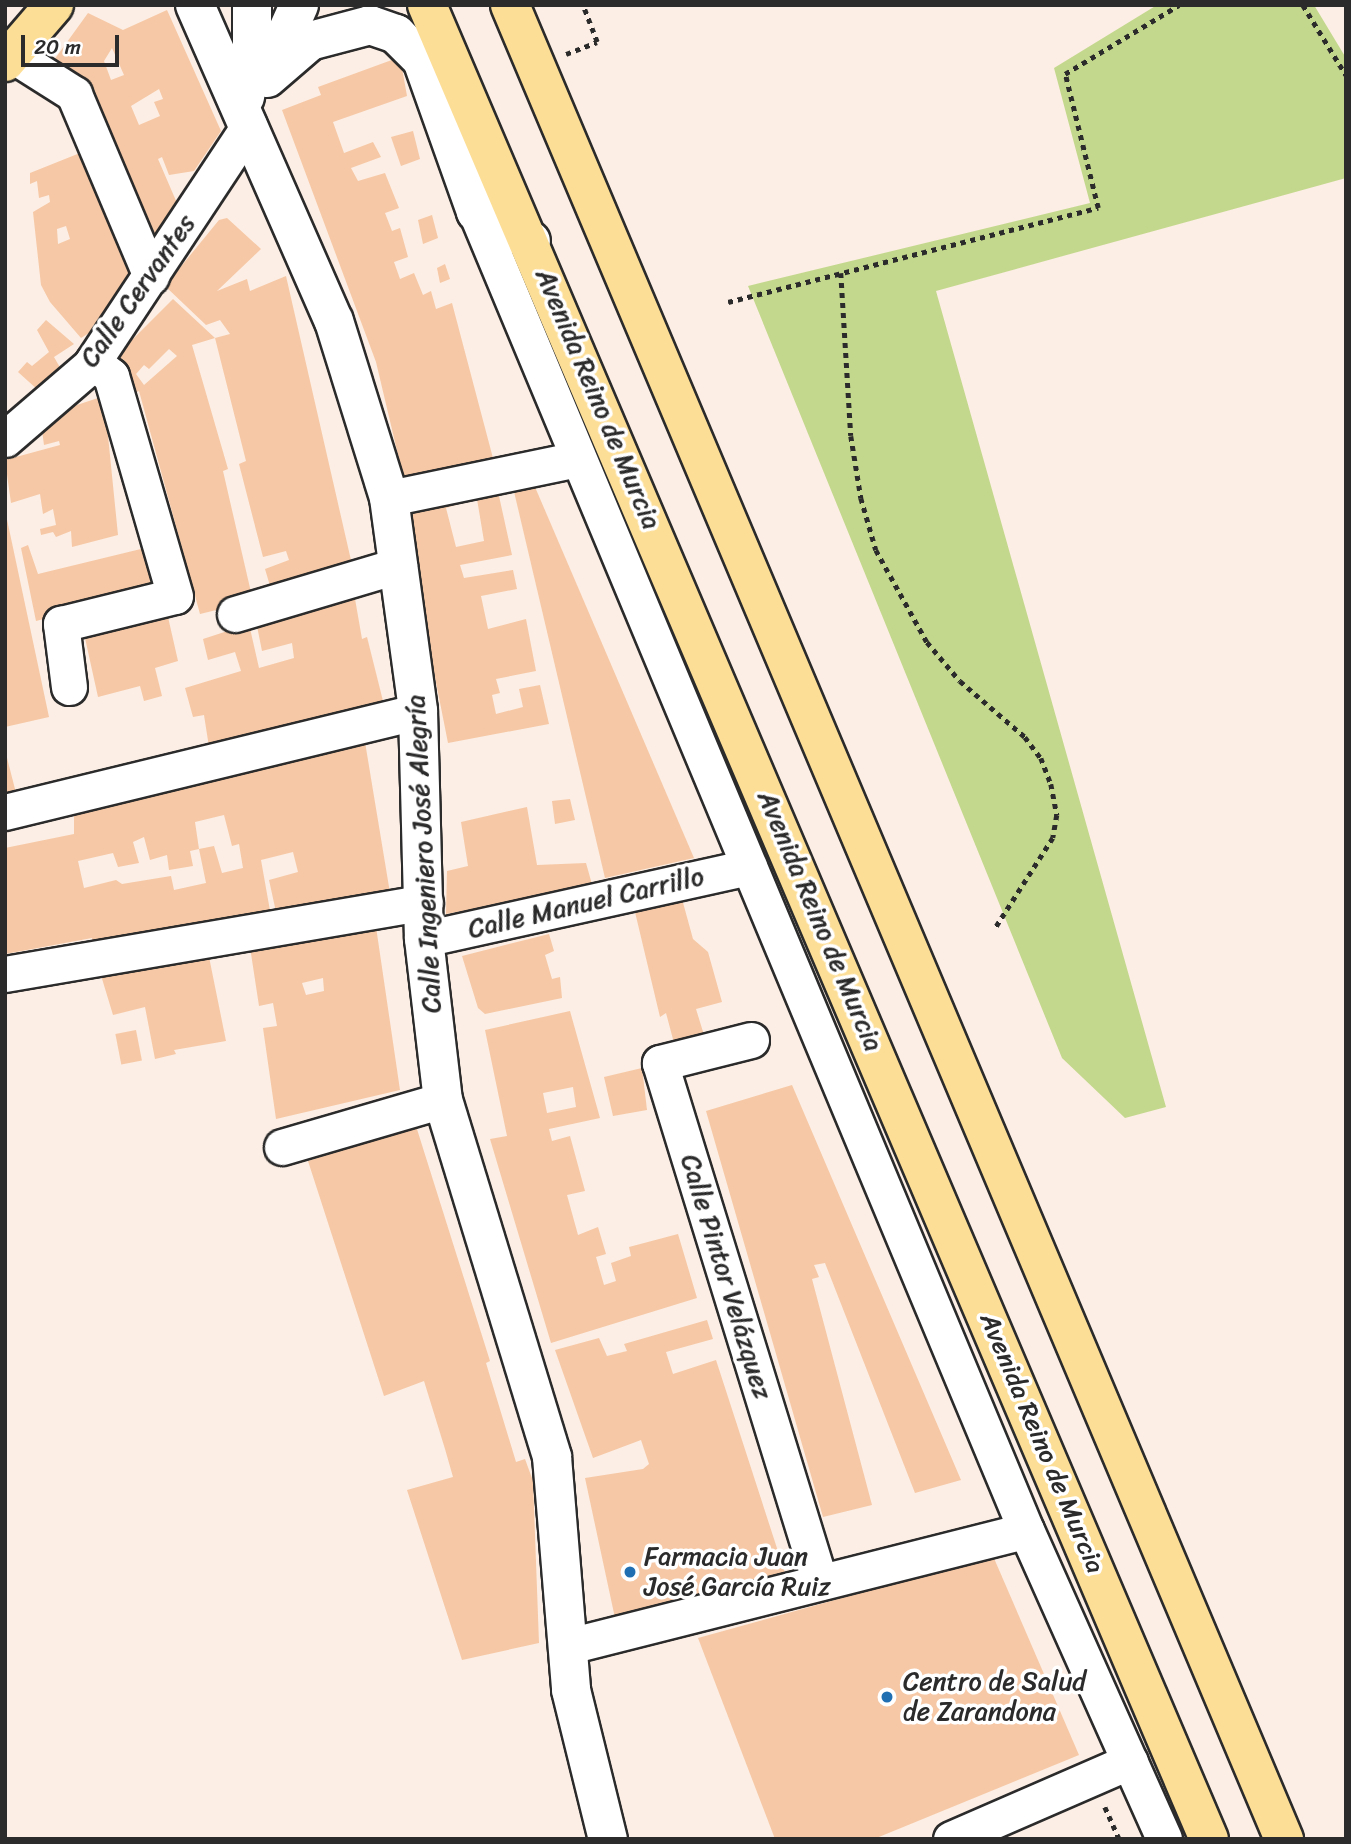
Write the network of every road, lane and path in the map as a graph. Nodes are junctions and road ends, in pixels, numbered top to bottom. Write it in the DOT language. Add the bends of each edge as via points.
graph roads {
  1 [pos="39,5"];
  2 [pos="54,5"];
  3 [pos="195,5"];
  4 [pos="253,5"];
  5 [pos="299,5"];
  6 [pos="428,5"];
  7 [pos="510,5"];
  8 [pos="583,5"];
  9 [pos="1179,5"];
  10 [pos="1303,5"];
  11 [pos="597,43"];
  12 [pos="12,53"];
  13 [pos="1346,75"];
  14 [pos="252,102"];
  15 [pos="476,212"];
  16 [pos="531,241"];
  17 [pos="841,273"];
  18 [pos="151,275"];
  19 [pos="728,302"];
  20 [pos="522,324"];
  21 [pos="93,362"];
  22 [pos="5,439"];
  23 [pos="579,459"];
  24 [pos="390,498"];
  25 [pos="398,565"];
  26 [pos="235,614"];
  27 [pos="69,687"];
  28 [pos="418,710"];
  29 [pos="5,812"];
  30 [pos="749,867"];
  31 [pos="424,921"];
  32 [pos="996,927"];
  33 [pos="5,974"];
  34 [pos="751,1040"];
  35 [pos="443,1100"];
  36 [pos="282,1147"];
  37 [pos="1026,1530"];
  38 [pos="820,1583"];
  39 [pos="569,1646"];
  40 [pos="1130,1761"];
  41 [pos="603,1837"];
  42 [pos="951,1839"];
  43 [pos="1164,1839"];
  44 [pos="1209,1839"];
  45 [pos="1284,1839"];
  1 -- 12 [label="main road"];
  2 -- 12 [label="main road"];
  3 -- 14 [label="street"];
  4 -- 14 [label="street" via="252,58 244,91"];
  5 -- 14 [label="street"];
  6 -- 16 [label="main road, Avenida Reino de Murcia"];
  7 -- 45 [label="main road"];
  8 -- 11 [label="path"];
  9 -- 17 [label="path" via="1065,74 1098,208"];
  10 -- 13 [label="path"];
  12 -- 18 [label="street" via="74,94"];
  14 -- 15 [label="street" via="310,41 370,24 397,34 422,60"];
  14 -- 18 [label="street, Calle Cervantes"];
  14 -- 24 [label="street, Calle Ingeniero José Alegría" via="334,321"];
  15 -- 16 [label="street"];
  15 -- 20 [label="street"];
  16 -- 20 [label="street"];
  16 -- 44 [label="main road, Avenida Reino de Murcia"];
  17 -- 19 [label="path"];
  17 -- 32 [label="path" via="850,436 876,550 927,642 960,681 1025,737 1041,758 1051,784 1056,815 1053,838"];
  18 -- 21 [label="street, Calle Cervantes"];
  20 -- 23 [label="street"];
  21 -- 22 [label="street, Calle Cervantes"];
  21 -- 27 [label="street" via="111,376 175,596 61,624"];
  23 -- 24 [label="street"];
  23 -- 30 [label="street"];
  24 -- 25 [label="street, Calle Ingeniero José Alegría"];
  25 -- 26 [label="street"];
  25 -- 28 [label="street, Calle Ingeniero José Alegría"];
  28 -- 29 [label="street"];
  28 -- 31 [label="street, Calle Ingeniero José Alegría"];
  30 -- 31 [label="street, Calle Manuel Carrillo"];
  30 -- 37 [label="street"];
  31 -- 33 [label="street, Calle Manuel Carrillo"];
  31 -- 35 [label="street, Calle Ingeniero José Alegría"];
  34 -- 38 [label="street, Calle Pintor Velázquez" via="660,1063"];
  35 -- 36 [label="street"];
  35 -- 39 [label="street, Calle Ingeniero José Alegría" via="552,1457"];
  37 -- 38 [label="street"];
  37 -- 40 [label="street"];
  38 -- 39 [label="street"];
  39 -- 41 [label="street, Calle Ingeniero José Alegría" via="574,1709"];
  40 -- 42 [label="street"];
  40 -- 43 [label="street"];
}
